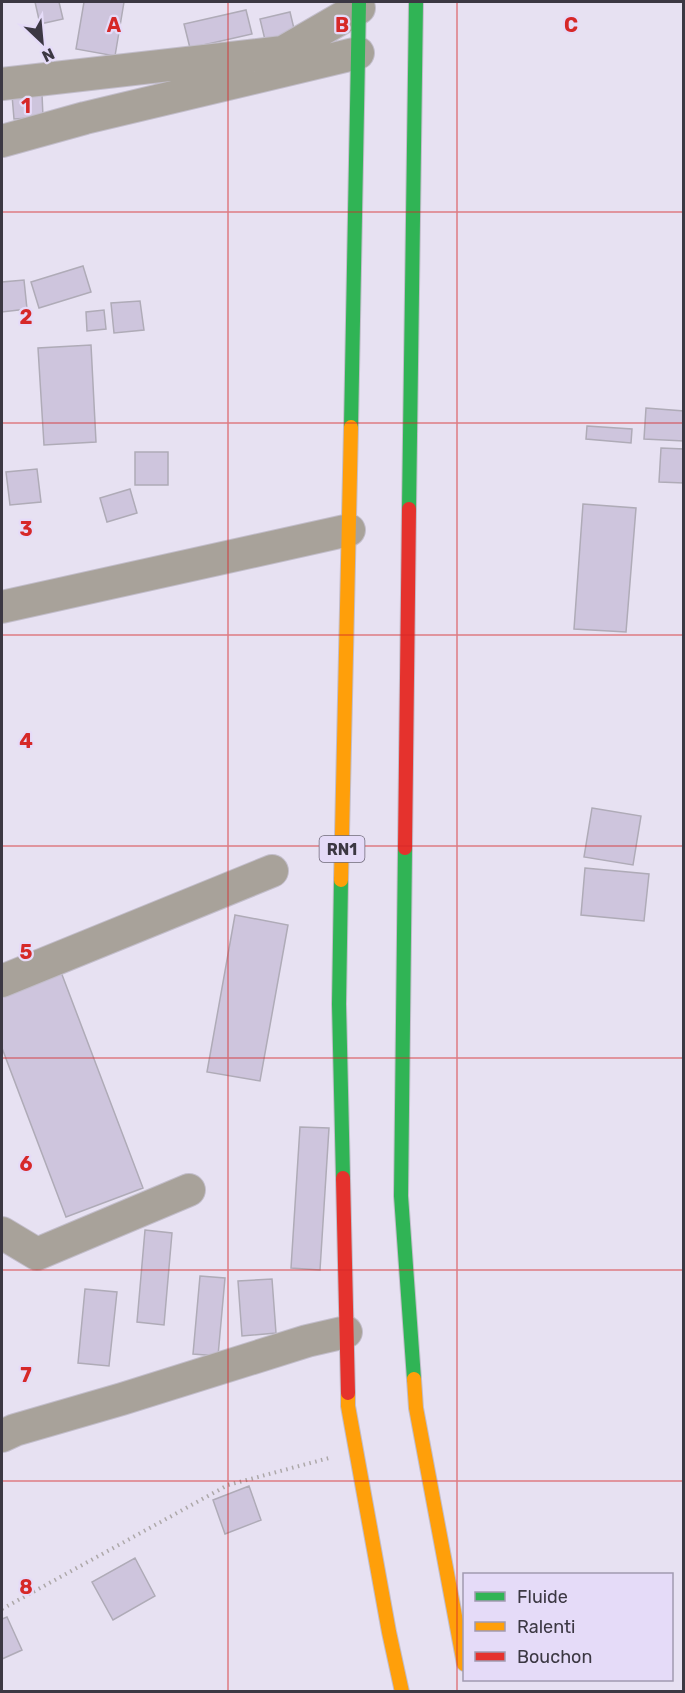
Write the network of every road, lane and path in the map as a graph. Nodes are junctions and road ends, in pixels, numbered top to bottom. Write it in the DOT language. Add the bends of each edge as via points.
graph roads {
  1 [pos="416,2"];
  2 [pos="359,5"];
  3 [pos="358,53"];
  4 [pos="2,84"];
  5 [pos="2,141"];
  6 [pos="349,530"];
  7 [pos="2,606"];
  8 [pos="272,871"];
  9 [pos="2,981"];
  10 [pos="189,1190"];
  11 [pos="2,1233"];
  12 [pos="346,1332"];
  13 [pos="2,1436"];
  14 [pos="356,1452"];
  15 [pos="2,1609"];
  16 [pos="463,1654"];
  17 [pos="402,1692"];
  1 -- 16 [label="highway" via="401,1196 416,1408"];
  2 -- 3 [label="highway, RN1"];
  2 -- 4 [label="street" via="283,52"];
  3 -- 5 [label="street"];
  3 -- 6 [label="highway, RN1"];
  6 -- 7 [label="street"];
  6 -- 12 [label="highway, RN1" via="339,1004"];
  8 -- 9 [label="street"];
  10 -- 11 [label="street" via="37,1254"];
  12 -- 13 [label="street"];
  12 -- 14 [label="highway, RN1" via="348,1406"];
  14 -- 15 [label="path" via="228,1485"];
  14 -- 17 [label="highway, RN1"];
}
